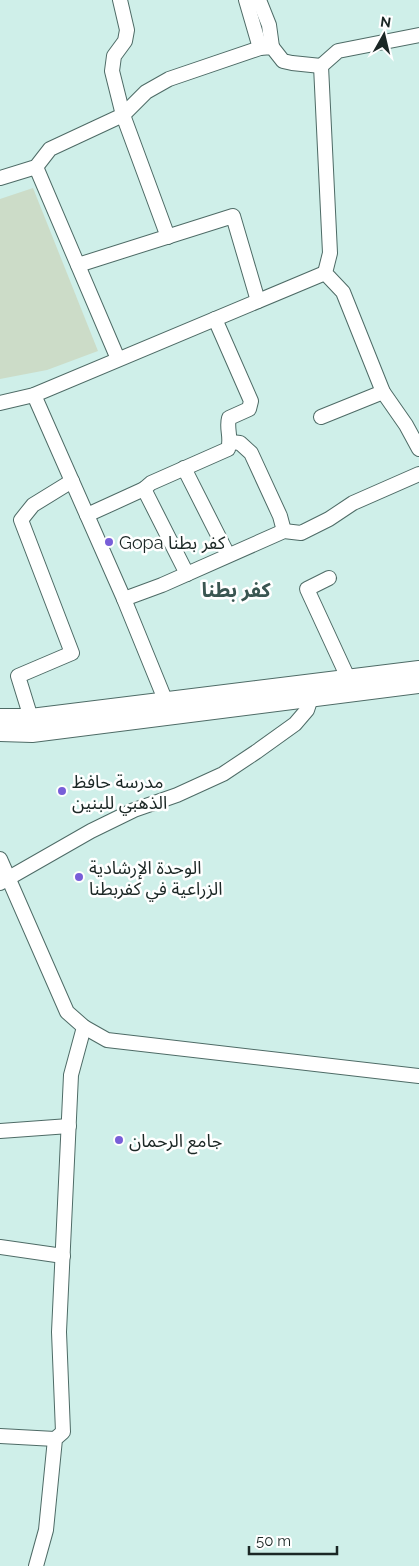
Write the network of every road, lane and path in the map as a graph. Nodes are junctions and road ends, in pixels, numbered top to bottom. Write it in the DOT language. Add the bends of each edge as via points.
graph roads {
  1 [pos="120,0"];
  2 [pos="246,0"];
  3 [pos="259,0"];
  4 [pos="419,36"];
  5 [pos="266,48"];
  6 [pos="321,66"];
  7 [pos="123,115"];
  8 [pos="36,167"];
  9 [pos="0,178"];
  10 [pos="168,237"];
  11 [pos="78,265"];
  12 [pos="324,273"];
  13 [pos="258,301"];
  14 [pos="214,319"];
  15 [pos="118,360"];
  16 [pos="382,392"];
  17 [pos="34,395"];
  18 [pos="0,403"];
  19 [pos="321,417"];
  20 [pos="231,442"];
  21 [pos="419,450"];
  22 [pos="184,468"];
  23 [pos="419,474"];
  24 [pos="72,481"];
  25 [pos="144,489"];
  26 [pos="87,515"];
  27 [pos="284,531"];
  28 [pos="228,556"];
  29 [pos="187,574"];
  30 [pos="329,578"];
  31 [pos="124,599"];
  32 [pos="419,670"];
  33 [pos="349,680"];
  34 [pos="419,684"];
  35 [pos="311,698"];
  36 [pos="166,702"];
  37 [pos="0,718"];
  38 [pos="31,718"];
  39 [pos="0,732"];
  40 [pos="0,859"];
  41 [pos="5,881"];
  42 [pos="84,1028"];
  43 [pos="419,1076"];
  44 [pos="69,1126"];
  45 [pos="0,1131"];
  46 [pos="0,1247"];
  47 [pos="63,1256"];
  48 [pos="0,1436"];
  49 [pos="55,1439"];
  50 [pos="36,1566"];
  1 -- 7 [label="street" via="127,30 125,42 114,56 112,71"];
  2 -- 5 [label="street"];
  3 -- 5 [label="street" via="269,25"];
  4 -- 6 [label="street" via="338,51"];
  5 -- 6 [label="street" via="284,61"];
  5 -- 7 [label="street" via="169,79 146,92"];
  6 -- 12 [label="street" via="330,253"];
  7 -- 8 [label="street" via="50,149"];
  7 -- 10 [label="street"];
  8 -- 9 [label="street"];
  8 -- 11 [label="street"];
  10 -- 11 [label="street"];
  10 -- 13 [label="street" via="233,216"];
  11 -- 15 [label="street"];
  12 -- 13 [label="street"];
  12 -- 16 [label="street" via="343,292"];
  13 -- 14 [label="street"];
  14 -- 15 [label="street"];
  14 -- 20 [label="street" via="251,402 249,409 229,418 227,426"];
  15 -- 17 [label="street"];
  16 -- 19 [label="street"];
  16 -- 21 [label="street"];
  17 -- 18 [label="street"];
  17 -- 24 [label="street"];
  20 -- 22 [label="street" via="228,449"];
  20 -- 27 [label="street" via="240,443 250,453"];
  22 -- 25 [label="street"];
  22 -- 28 [label="street"];
  23 -- 27 [label="street" via="353,503 301,533"];
  24 -- 26 [label="street"];
  24 -- 38 [label="street" via="33,505 20,520 72,653 18,676"];
  25 -- 26 [label="street"];
  25 -- 29 [label="street"];
  26 -- 31 [label="street"];
  27 -- 28 [label="street"];
  28 -- 29 [label="street"];
  29 -- 31 [label="street"];
  30 -- 33 [label="street" via="307,589"];
  31 -- 36 [label="street"];
  32 -- 33 [label="main road"];
  33 -- 36 [label="main road"];
  34 -- 35 [label="main road"];
  35 -- 39 [label="main road" via="32,733"];
  35 -- 41 [label="street" via="307,710 295,724 223,774 91,831"];
  36 -- 38 [label="main road"];
  37 -- 38 [label="main road"];
  40 -- 41 [label="street"];
  41 -- 42 [label="street" via="68,1012"];
  42 -- 43 [label="street" via="107,1040"];
  42 -- 44 [label="street" via="71,1075"];
  44 -- 45 [label="street"];
  44 -- 47 [label="street"];
  46 -- 47 [label="street"];
  47 -- 49 [label="street" via="60,1332 63,1432"];
  48 -- 49 [label="street"];
  49 -- 50 [label="street" via="46,1530"];
}
